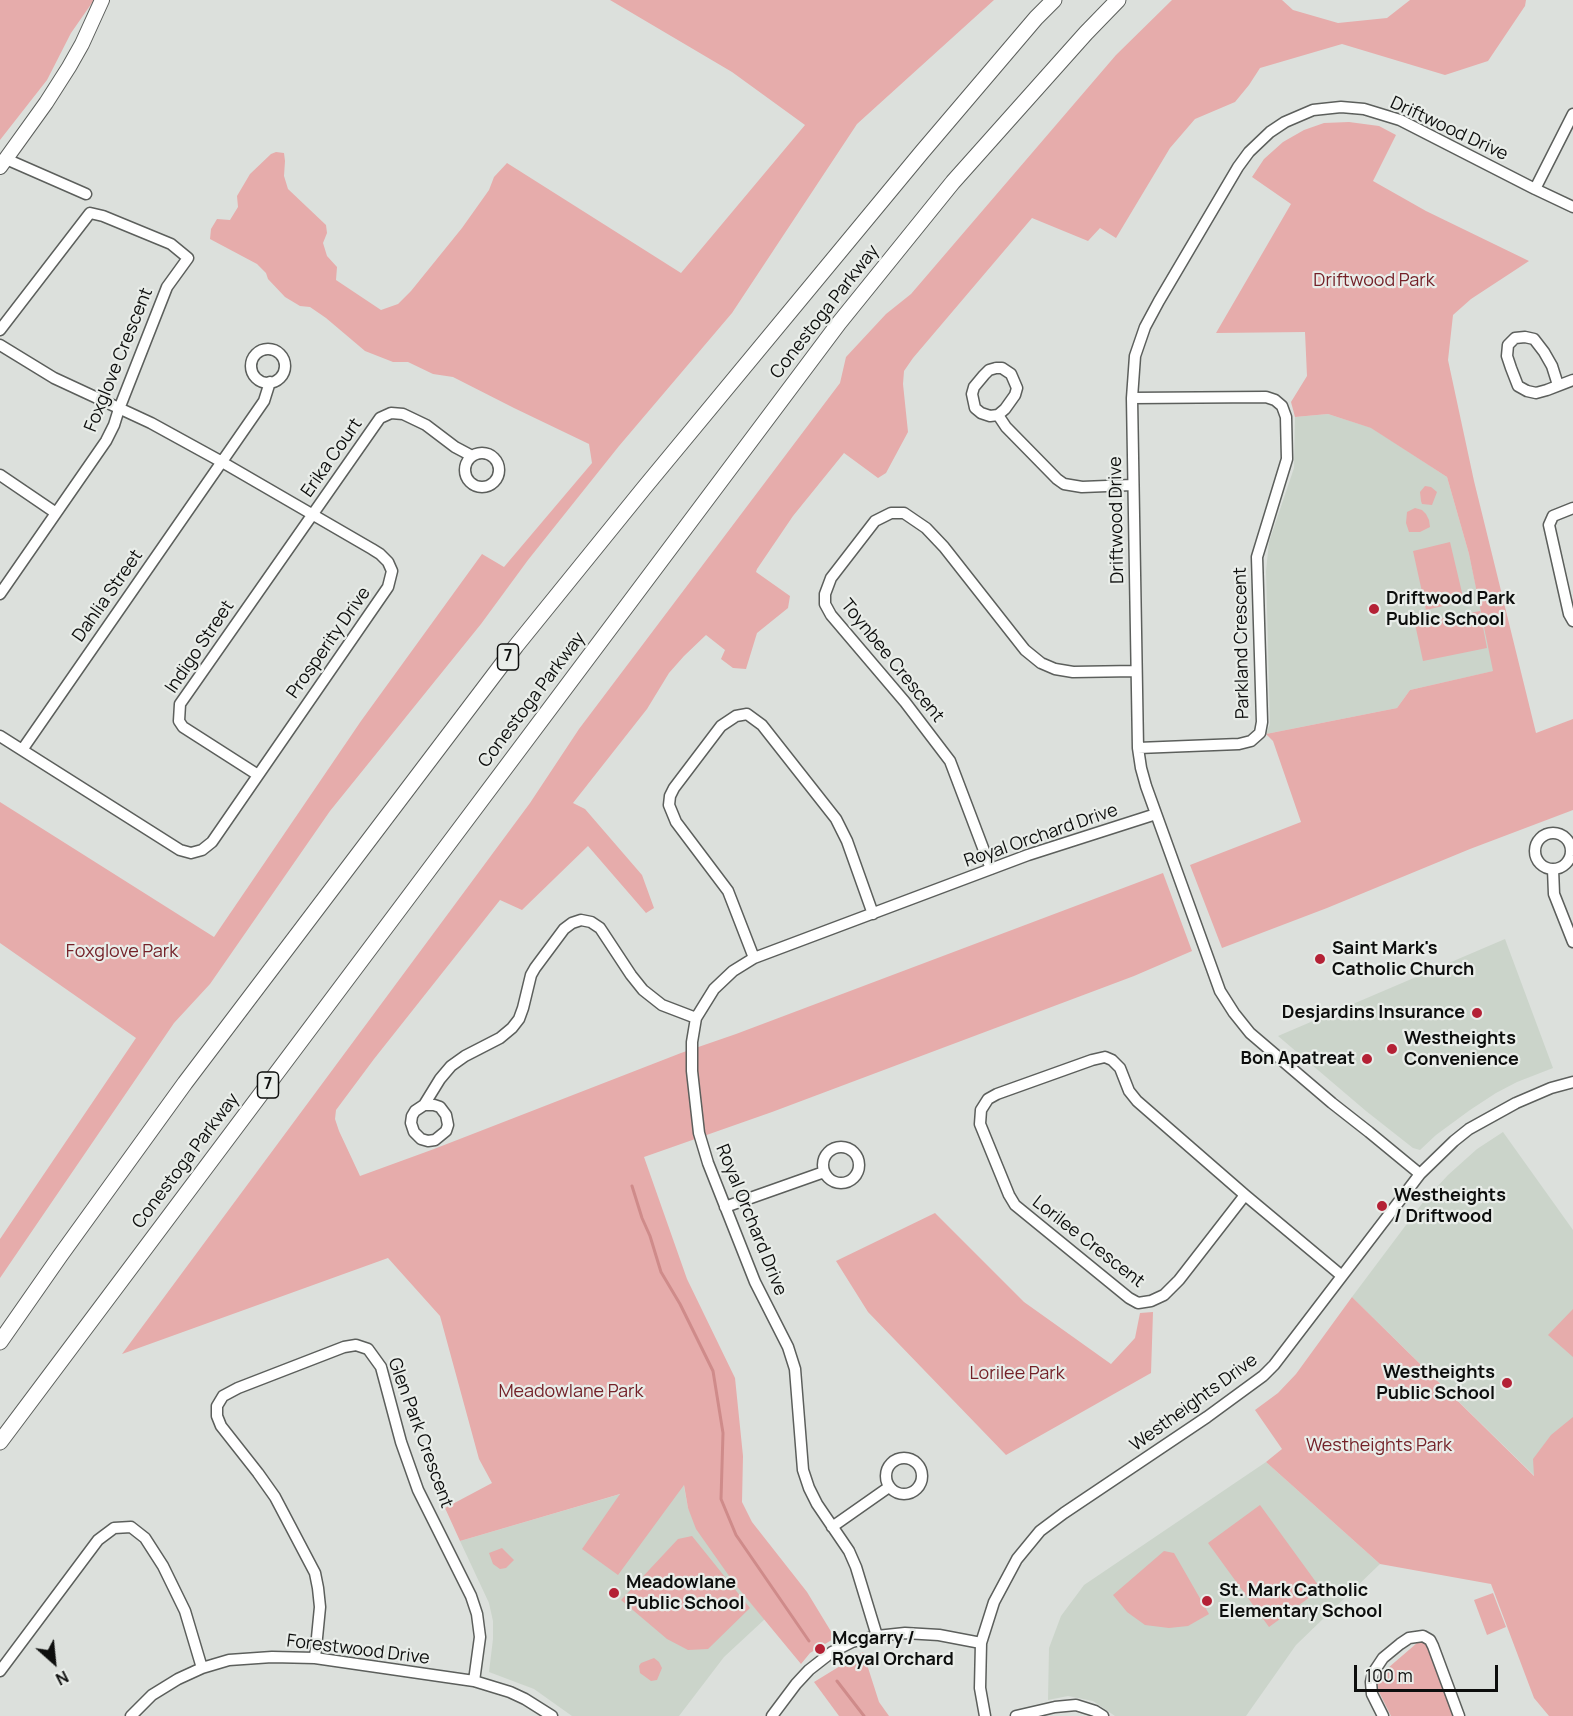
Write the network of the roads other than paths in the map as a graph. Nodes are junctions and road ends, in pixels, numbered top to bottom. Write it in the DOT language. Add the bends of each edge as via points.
graph roads {
  1 [pos="102,0"];
  2 [pos="1054,0"];
  3 [pos="1118,0"];
  4 [pos="1573,114"];
  5 [pos="3,163"];
  6 [pos="1535,189"];
  7 [pos="86,194"];
  8 [pos="1573,207"];
  9 [pos="0,330"];
  10 [pos="0,345"];
  11 [pos="1573,380"];
  12 [pos="270,382"];
  13 [pos="1558,385"];
  14 [pos="1132,398"];
  15 [pos="118,409"];
  16 [pos="998,415"];
  17 [pos="472,456"];
  18 [pos="222,462"];
  19 [pos="0,475"];
  20 [pos="1132,485"];
  21 [pos="1573,508"];
  22 [pos="56,513"];
  23 [pos="312,514"];
  24 [pos="0,594"];
  25 [pos="1573,621"];
  26 [pos="1136,671"];
  27 [pos="0,735"];
  28 [pos="1138,747"];
  29 [pos="22,750"];
  30 [pos="258,775"];
  31 [pos="1156,814"];
  32 [pos="991,869"];
  33 [pos="1553,869"];
  34 [pos="873,914"];
  35 [pos="1573,942"];
  36 [pos="754,958"];
  37 [pos="696,1018"];
  38 [pos="1573,1082"];
  39 [pos="424,1105"];
  40 [pos="824,1172"];
  41 [pos="1420,1174"];
  42 [pos="1245,1195"];
  43 [pos="725,1207"];
  44 [pos="1342,1276"];
  45 [pos="0,1342"];
  46 [pos="0,1442"];
  47 [pos="889,1487"];
  48 [pos="832,1527"];
  49 [pos="877,1636"];
  50 [pos="981,1643"];
  51 [pos="315,1658"];
  52 [pos="202,1668"];
  53 [pos="0,1671"];
  54 [pos="474,1682"];
  55 [pos="131,1716"];
  56 [pos="552,1716"];
  57 [pos="772,1716"];
  58 [pos="984,1716"];
  59 [pos="1016,1716"];
  60 [pos="1103,1716"];
  61 [pos="1383,1716"];
  62 [pos="1459,1716"];
  1 -- 5 [label="main road" via="63,76"];
  2 -- 45 [label="highway, Conestoga Parkway / 7" via="922,152 516,646 185,1083"];
  3 -- 46 [label="highway, Conestoga Parkway / 7" via="953,182 839,323"];
  4 -- 6 [label="street"];
  5 -- 7 [label="street"];
  6 -- 8 [label="street, Driftwood Drive"];
  6 -- 14 [label="street, Driftwood Drive" via="1400,120 1364,109 1341,106 1313,110 1285,122 1256,145 1238,167 1159,301 1135,356"];
  9 -- 15 [label="street, Foxglove Crescent" via="90,213 171,244 188,258 167,287"];
  10 -- 15 [label="street, Prosperity Drive" via="54,378"];
  11 -- 13 [label="street"];
  12 -- 18 [label="street, Dahlia Street" via="264,401"];
  13 -- 13 [label="street" via="1552,366 1534,339 1515,338 1507,356 1518,386 1536,393"];
  14 -- 20 [label="street, Driftwood Drive"];
  14 -- 28 [label="street, Parkland Crescent" via="1275,400 1286,417 1287,459 1257,557 1260,733 1239,744"];
  15 -- 18 [label="street, Prosperity Drive"];
  15 -- 22 [label="street, Foxglove Crescent" via="106,441"];
  16 -- 16 [label="street" via="1016,395 1017,387 1011,374 996,368 984,375 972,394 975,408 981,413"];
  16 -- 20 [label="street" via="1064,484"];
  17 -- 23 [label="street, Erika Court" via="412,418 396,413 386,415 374,426"];
  18 -- 23 [label="street, Prosperity Drive"];
  18 -- 29 [label="street, Dahlia Street"];
  19 -- 22 [label="street"];
  20 -- 26 [label="street, Driftwood Drive"];
  21 -- 25 [label="street" via="1554,516 1549,525"];
  22 -- 24 [label="street, Foxglove Crescent"];
  23 -- 30 [label="street, Prosperity Drive" via="380,554 388,562 391,581"];
  23 -- 30 [label="street, Indigo Street" via="180,704 178,713 183,727"];
  26 -- 28 [label="street, Driftwood Drive"];
  26 -- 32 [label="street, Toynbee Crescent" via="1073,672 1041,663 1025,650 944,547 917,520 904,513 891,513 875,521 831,578 825,594 831,615 950,761"];
  27 -- 29 [label="street, Prosperity Drive"];
  28 -- 31 [label="street, Driftwood Drive"];
  29 -- 30 [label="street, Prosperity Drive" via="180,850 191,853 212,842"];
  31 -- 32 [label="street, Royal Orchard Drive"];
  31 -- 41 [label="street, Driftwood Drive" via="1220,991 1234,1013 1258,1040"];
  32 -- 34 [label="street, Royal Orchard Drive"];
  33 -- 35 [label="street" via="1554,894"];
  34 -- 36 [label="street, Royal Orchard Drive"];
  34 -- 36 [label="street" via="836,819 762,725 747,714 736,716 721,726 681,779 669,805 676,822 728,891"];
  36 -- 37 [label="street, Royal Orchard Drive" via="714,989"];
  37 -- 39 [label="street" via="662,1005 642,990 600,928 581,920 564,929 535,968 519,1019 512,1028 451,1066"];
  37 -- 43 [label="street, Royal Orchard Drive" via="692,1071 699,1133"];
  38 -- 41 [label="street, Westheights Drive" via="1516,1103 1469,1129"];
  40 -- 43 [label="street"];
  41 -- 44 [label="street, Westheights Drive"];
  42 -- 42 [label="street, Lorilee Crescent" via="1132,1096 1112,1059 1092,1060 997,1094 981,1110 980,1124 1015,1205 1138,1303 1164,1294 1179,1280"];
  42 -- 44 [label="street, Lorilee Crescent"];
  43 -- 48 [label="street, Royal Orchard Drive" via="755,1282 788,1347 795,1369 804,1470 809,1488"];
  44 -- 50 [label="street, Westheights Drive" via="1263,1376 1040,1531 1017,1559 994,1602"];
  47 -- 48 [label="street"];
  48 -- 49 [label="street, Royal Orchard Drive" via="856,1567"];
  49 -- 50 [label="street" via="939,1635"];
  49 -- 57 [label="street" via="832,1652 809,1670"];
  50 -- 58 [label="street, Westheights Drive"];
  51 -- 52 [label="street, Forestwood Drive" via="229,1660"];
  51 -- 54 [label="street, Forestwood Drive"];
  51 -- 54 [label="street, Glen Park Crescent" via="320,1607 315,1573 275,1497 221,1426 217,1406 223,1396 238,1388 356,1345 368,1349 381,1367 418,1490 471,1596 480,1637"];
  52 -- 53 [label="street" via="185,1611 164,1566 145,1538 131,1527 114,1528 99,1540"];
  52 -- 55 [label="street, Forestwood Drive" via="152,1695"];
  54 -- 56 [label="street, Forestwood Drive" via="517,1695"];
  59 -- 60 [label="street" via="1076,1705"];
  61 -- 62 [label="street" via="1372,1694 1373,1673 1400,1644 1423,1636 1433,1646"];
}
